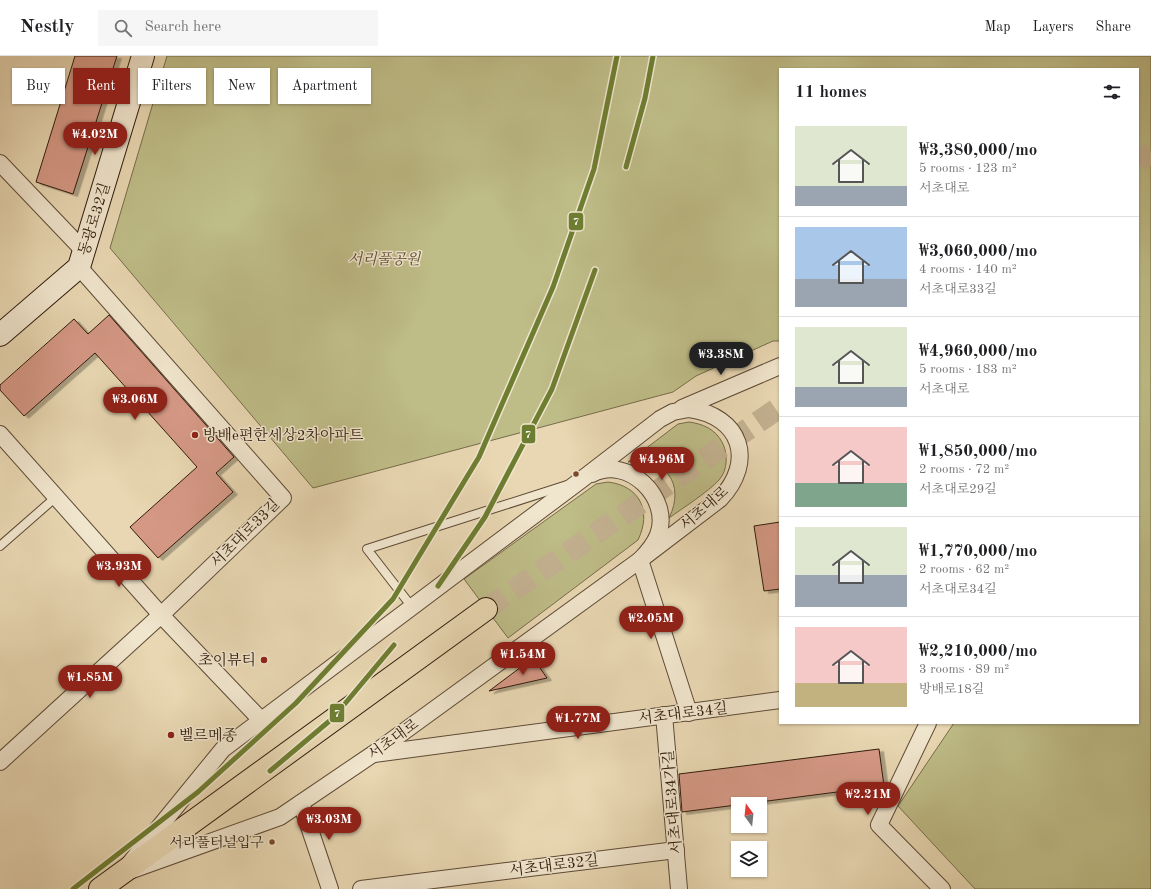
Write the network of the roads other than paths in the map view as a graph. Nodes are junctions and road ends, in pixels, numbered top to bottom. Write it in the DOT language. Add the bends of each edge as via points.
graph roads {
  1 [pos="142,56"];
  2 [pos="0,163"];
  3 [pos="82,259"];
  4 [pos="0,335"];
  5 [pos="779,366"];
  6 [pos="673,412"];
  7 [pos="0,434"];
  8 [pos="581,480"];
  9 [pos="56,497"];
  10 [pos="0,546"];
  11 [pos="640,560"];
  12 [pos="412,607"];
  13 [pos="486,609"];
  14 [pos="161,615"];
  15 [pos="779,700"];
  16 [pos="689,713"];
  17 [pos="664,715"];
  18 [pos="262,720"];
  19 [pos="928,724"];
  20 [pos="372,754"];
  21 [pos="0,762"];
  22 [pos="301,803"];
  23 [pos="676,850"];
  24 [pos="121,874"];
  25 [pos="100,889"];
  26 [pos="330,889"];
  27 [pos="361,889"];
  28 [pos="680,889"];
  29 [pos="942,889"];
  1 -- 3 [label="street, 동광로32길"];
  2 -- 3 [label="street"];
  3 -- 4 [label="street"];
  3 -- 14 [label="street, 서초대로33길" via="283,498"];
  5 -- 6 [label="street"];
  6 -- 8 [label="street, 서초대로" via="660,419"];
  6 -- 11 [label="street, 서초대로" via="689,409 719,417 730,428 737,442 740,458 738,473 731,487 720,498"];
  7 -- 9 [label="street"];
  8 -- 11 [label="street, 서초대로" via="594,473 610,470 625,472 639,479 651,490 658,503 661,519 659,534"];
  8 -- 12 [label="street, 서초대로"];
  8 -- 12 [label="lane, 서초대로" via="367,549"];
  9 -- 10 [label="lane"];
  9 -- 14 [label="street"];
  11 -- 16 [label="street"];
  11 -- 20 [label="street, 서초대로"];
  12 -- 18 [label="street, 서초대로"];
  13 -- 24 [label="main road, 서초대로"];
  14 -- 18 [label="street"];
  14 -- 21 [label="street"];
  15 -- 16 [label="street, 서초대로34길"];
  16 -- 17 [label="street, 서초대로34길"];
  17 -- 20 [label="street, 서초대로34길"];
  17 -- 23 [label="street, 서초대로34가길"];
  18 -- 24 [label="street, 서초대로" via="223,748"];
  19 -- 29 [label="street" via="880,825"];
  20 -- 22 [label="street, 서초대로"];
  22 -- 24 [label="street, 서초대로" via="280,817"];
  22 -- 26 [label="street"];
  23 -- 27 [label="street, 서초대로32길"];
  23 -- 28 [label="street, 서초대로34가길"];
  24 -- 25 [label="main road, 서초대로"];
}
